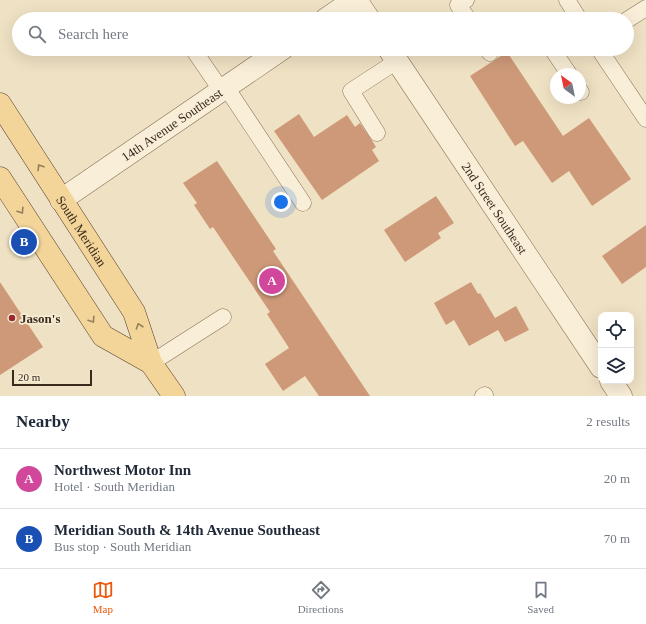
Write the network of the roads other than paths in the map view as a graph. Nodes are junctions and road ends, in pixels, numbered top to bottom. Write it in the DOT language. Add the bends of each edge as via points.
graph roads {
  1 [pos="355,0"];
  2 [pos="466,0"];
  3 [pos="567,0"];
  4 [pos="646,8"];
  5 [pos="337,12"];
  6 [pos="364,12"];
  7 [pos="463,12"];
  8 [pos="575,12"];
  9 [pos="634,16"];
  10 [pos="198,56"];
  11 [pos="272,56"];
  12 [pos="392,56"];
  13 [pos="394,56"];
  14 [pos="557,56"];
  15 [pos="604,56"];
  16 [pos="565,68"];
  17 [pos="224,89"];
  18 [pos="0,104"];
  19 [pos="646,120"];
  20 [pos="378,133"];
  21 [pos="0,178"];
  22 [pos="61,200"];
  23 [pos="303,203"];
  24 [pos="223,317"];
  25 [pos="598,362"];
  26 [pos="151,363"];
  27 [pos="612,384"];
  28 [pos="174,396"];
  29 [pos="621,396"];
  1 -- 5 [label="street"];
  1 -- 6 [label="street"];
  2 -- 7 [label="lane" via="458,5"];
  3 -- 8 [label="lane"];
  4 -- 9 [label="lane"];
  10 -- 17 [label="lane"];
  11 -- 17 [label="street, 14th Avenue Southeast"];
  12 -- 20 [label="lane" via="351,91"];
  13 -- 25 [label="street, 2nd Street Southeast"];
  14 -- 16 [label="lane"];
  15 -- 19 [label="lane"];
  17 -- 22 [label="street, 14th Avenue Southeast"];
  17 -- 23 [label="lane"];
  22 -- 18 [label="main road, South Meridian, one-way"];
  21 -- 26 [label="main road, South Meridian, one-way" via="103,336"];
  26 -- 22 [label="main road, South Meridian, one-way" via="134,312"];
  24 -- 26 [label="lane"];
  26 -- 28 [label="main road, South Meridian"];
  27 -- 29 [label="street"];
}
